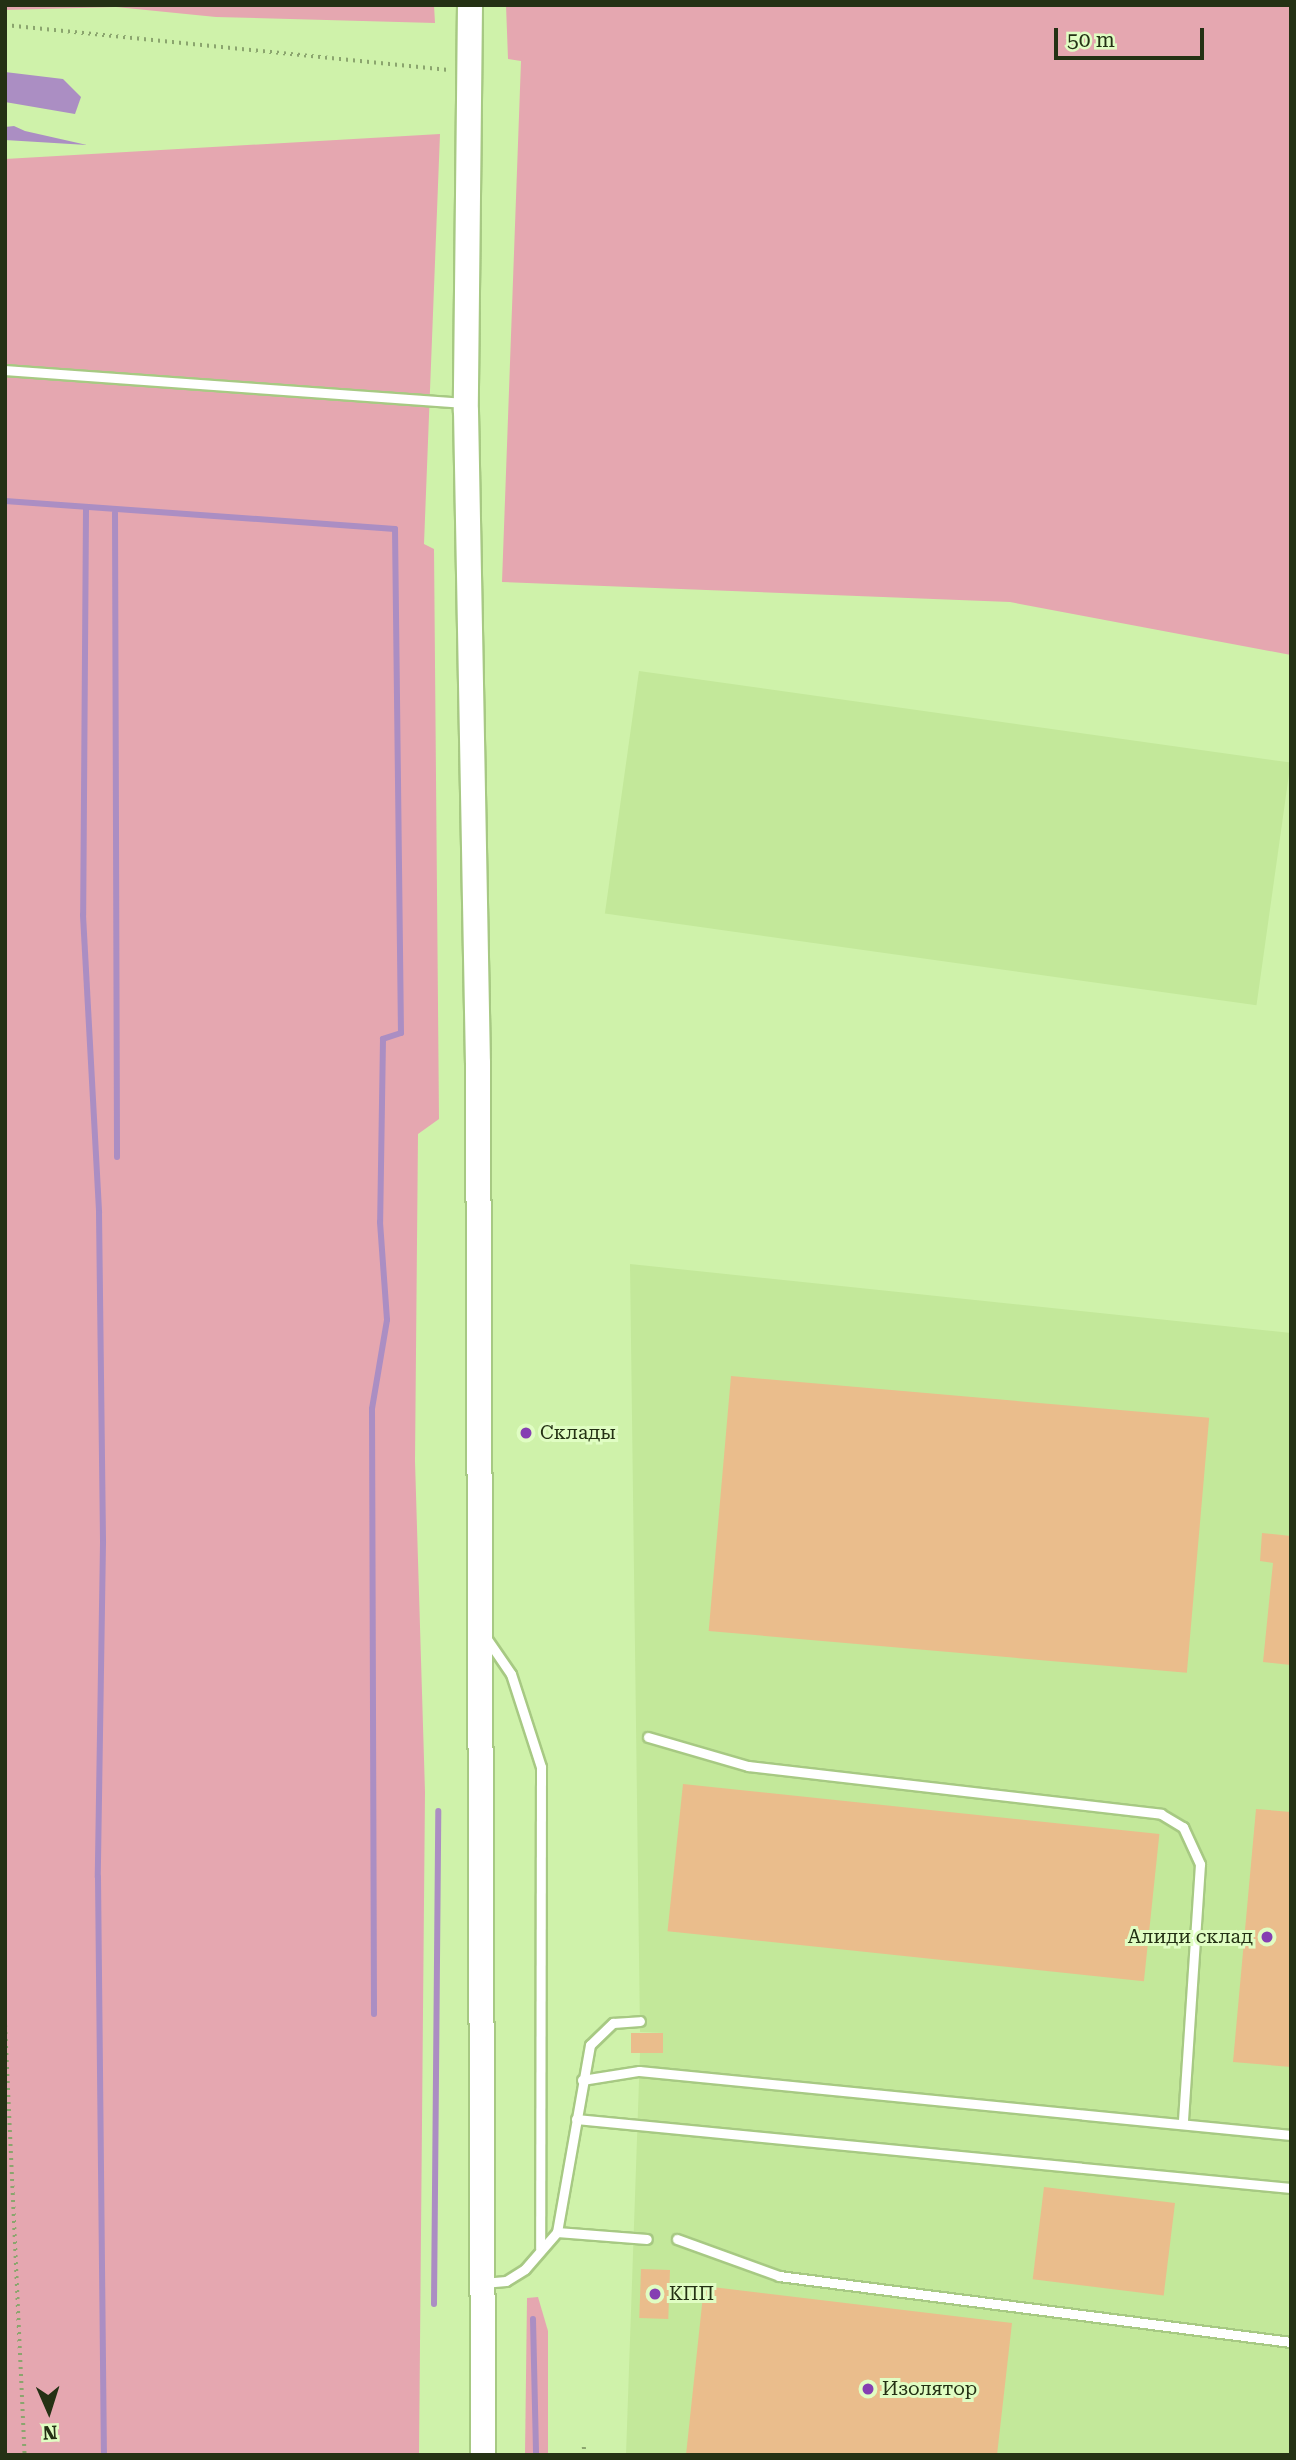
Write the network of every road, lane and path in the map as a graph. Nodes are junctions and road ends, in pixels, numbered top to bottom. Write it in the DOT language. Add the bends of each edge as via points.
graph roads {
  1 [pos="470,5"];
  2 [pos="5,25"];
  3 [pos="471,72"];
  4 [pos="5,370"];
  5 [pos="466,403"];
  6 [pos="476,1624"];
  7 [pos="648,1737"];
  8 [pos="5,2018"];
  9 [pos="640,2021"];
  10 [pos="582,2080"];
  11 [pos="576,2119"];
  12 [pos="1182,2120"];
  13 [pos="1291,2135"];
  14 [pos="1291,2188"];
  15 [pos="556,2232"];
  16 [pos="647,2239"];
  17 [pos="677,2239"];
  18 [pos="540,2248"];
  19 [pos="481,2283"];
  20 [pos="1291,2342"];
  21 [pos="584,2447"];
  22 [pos="24,2455"];
  23 [pos="482,2455"];
  24 [pos="585,2455"];
  1 -- 3 [label="main road"];
  2 -- 3 [label="path"];
  3 -- 5 [label="main road"];
  4 -- 5 [label="lane"];
  5 -- 6 [label="main road" via="478,1063"];
  6 -- 18 [label="lane" via="511,1674 541,1767"];
  6 -- 19 [label="main road"];
  7 -- 12 [label="lane" via="748,1766 1161,1814 1183,1827 1200,1864"];
  8 -- 22 [label="path"];
  9 -- 10 [label="lane" via="613,2023 590,2045"];
  10 -- 11 [label="lane"];
  10 -- 12 [label="lane" via="639,2071"];
  11 -- 14 [label="lane"];
  11 -- 15 [label="lane"];
  12 -- 13 [label="lane"];
  15 -- 16 [label="lane"];
  15 -- 18 [label="lane"];
  17 -- 20 [label="lane" via="779,2276"];
  18 -- 19 [label="lane" via="506,2281"];
  19 -- 23 [label="main road"];
  21 -- 24 [label="path"];
}
